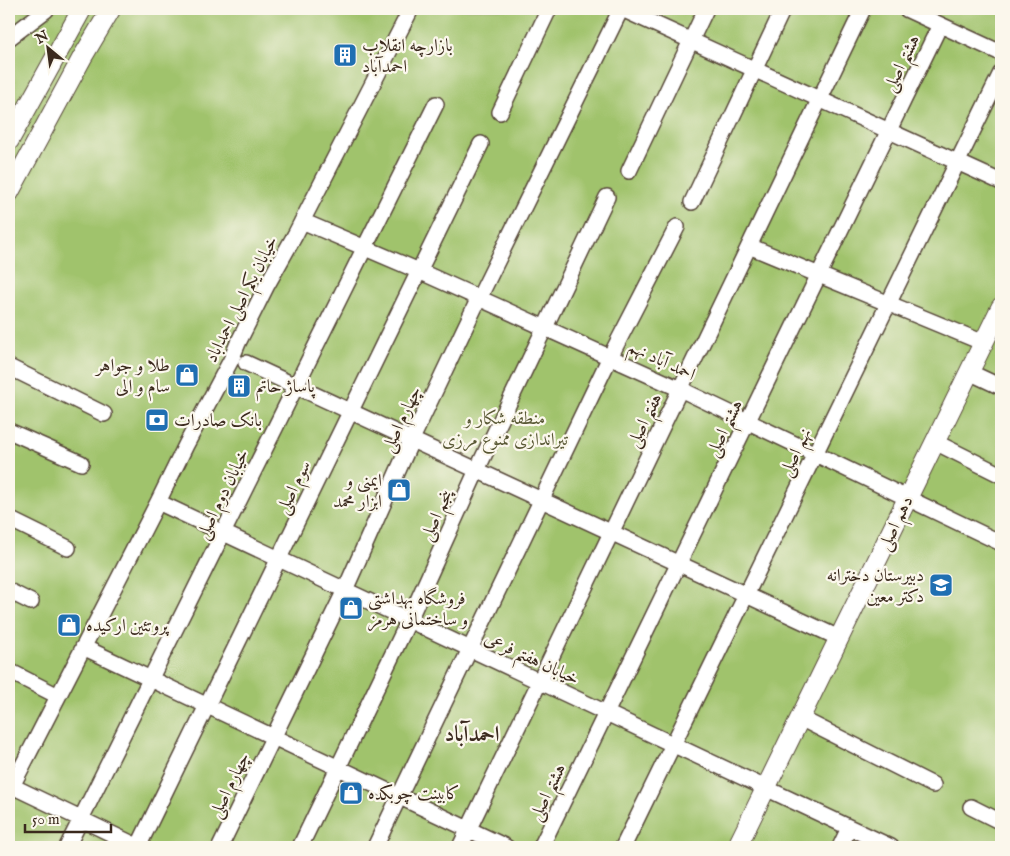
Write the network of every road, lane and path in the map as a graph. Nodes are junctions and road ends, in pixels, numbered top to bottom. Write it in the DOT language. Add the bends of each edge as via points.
graph roads {
  1 [pos="82,9"];
  2 [pos="111,9"];
  3 [pos="411,9"];
  4 [pos="549,9"];
  5 [pos="621,9"];
  6 [pos="706,9"];
  7 [pos="783,9"];
  8 [pos="862,9"];
  9 [pos="906,9"];
  10 [pos="46,10"];
  11 [pos="940,24"];
  12 [pos="9,38"];
  13 [pos="691,40"];
  14 [pos="1001,53"];
  15 [pos="754,69"];
  16 [pos="1001,73"];
  17 [pos="819,99"];
  18 [pos="436,104"];
  19 [pos="500,112"];
  20 [pos="889,130"];
  21 [pos="9,140"];
  22 [pos="481,144"];
  23 [pos="958,162"];
  24 [pos="629,171"];
  25 [pos="1001,182"];
  26 [pos="9,193"];
  27 [pos="607,197"];
  28 [pos="692,202"];
  29 [pos="302,221"];
  30 [pos="677,227"];
  31 [pos="749,246"];
  32 [pos="365,248"];
  33 [pos="419,271"];
  34 [pos="819,275"];
  35 [pos="479,298"];
  36 [pos="888,304"];
  37 [pos="1000,314"];
  38 [pos="545,328"];
  39 [pos="984,343"];
  40 [pos="610,357"];
  41 [pos="246,363"];
  42 [pos="9,367"];
  43 [pos="969,372"];
  44 [pos="296,386"];
  45 [pos="1001,387"];
  46 [pos="680,389"];
  47 [pos="350,411"];
  48 [pos="104,414"];
  49 [pos="748,422"];
  50 [pos="9,431"];
  51 [pos="412,440"];
  52 [pos="935,442"];
  53 [pos="815,454"];
  54 [pos="81,463"];
  55 [pos="477,470"];
  56 [pos="1001,475"];
  57 [pos="908,498"];
  58 [pos="541,500"];
  59 [pos="158,502"];
  60 [pos="9,519"];
  61 [pos="611,532"];
  62 [pos="223,533"];
  63 [pos="999,537"];
  64 [pos="68,548"];
  65 [pos="278,559"];
  66 [pos="679,564"];
  67 [pos="345,590"];
  68 [pos="9,591"];
  69 [pos="746,595"];
  70 [pos="31,602"];
  71 [pos="408,620"];
  72 [pos="839,638"];
  73 [pos="84,647"];
  74 [pos="470,649"];
  75 [pos="9,671"];
  76 [pos="151,679"];
  77 [pos="540,682"];
  78 [pos="58,696"];
  79 [pos="207,706"];
  80 [pos="606,713"];
  81 [pos="800,718"];
  82 [pos="273,737"];
  83 [pos="673,745"];
  84 [pos="338,768"];
  85 [pos="933,785"];
  86 [pos="10,789"];
  87 [pos="766,789"];
  88 [pos="399,797"];
  89 [pos="971,807"];
  90 [pos="81,819"];
  91 [pos="1001,822"];
  92 [pos="849,828"];
  93 [pos="469,830"];
  94 [pos="67,847"];
  95 [pos="138,847"];
  96 [pos="220,847"];
  97 [pos="300,847"];
  98 [pos="375,847"];
  99 [pos="460,847"];
  100 [pos="506,847"];
  101 [pos="541,847"];
  102 [pos="623,847"];
  103 [pos="737,847"];
  104 [pos="840,847"];
  105 [pos="891,847"];
  1 -- 21 [label="main road"];
  2 -- 26 [label="main road"];
  3 -- 29 [label="street, خیابان یکم اصلی احمداباد"];
  4 -- 19 [label="street"];
  5 -- 13 [label="street"];
  5 -- 35 [label="street, چهارم اصلی"];
  6 -- 13 [label="street"];
  7 -- 15 [label="street"];
  8 -- 17 [label="street, هفتم اصلی"];
  9 -- 11 [label="street"];
  10 -- 12 [label="street"];
  11 -- 14 [label="street"];
  11 -- 20 [label="street, هشتم اصلی"];
  13 -- 15 [label="street"];
  13 -- 24 [label="street"];
  15 -- 17 [label="street"];
  15 -- 28 [label="street"];
  16 -- 23 [label="street, نهم اصلی"];
  17 -- 20 [label="street"];
  17 -- 31 [label="street, هفتم اصلی"];
  18 -- 32 [label="street, خیابان دوم اصلی"];
  20 -- 23 [label="street"];
  20 -- 34 [label="street, هشتم اصلی"];
  22 -- 33 [label="street, سوم اصلی"];
  23 -- 25 [label="street"];
  23 -- 36 [label="street, نهم اصلی"];
  27 -- 38 [label="street, پنجم اصلی"];
  29 -- 32 [label="street, احمد آباد نهم"];
  29 -- 59 [label="street, خیابان یکم اصلی احمداباد"];
  30 -- 40 [label="street"];
  31 -- 34 [label="street"];
  31 -- 46 [label="street, هفتم اصلی"];
  32 -- 33 [label="street, احمد آباد نهم"];
  32 -- 44 [label="street, خیابان دوم اصلی"];
  33 -- 35 [label="street, احمد آباد نهم"];
  33 -- 47 [label="street, سوم اصلی"];
  34 -- 36 [label="street"];
  34 -- 49 [label="street, هشتم اصلی"];
  35 -- 38 [label="street, احمد آباد نهم"];
  35 -- 51 [label="street, چهارم اصلی"];
  36 -- 39 [label="street"];
  36 -- 53 [label="street, نهم اصلی"];
  37 -- 39 [label="main road, دهم اصلی"];
  38 -- 40 [label="street, احمد آباد نهم"];
  38 -- 55 [label="street, پنجم اصلی"];
  39 -- 43 [label="main road, دهم اصلی"];
  40 -- 46 [label="street, احمد آباد نهم"];
  40 -- 58 [label="street"];
  41 -- 44 [label="street"];
  42 -- 48 [label="street"];
  43 -- 45 [label="street"];
  43 -- 52 [label="main road, دهم اصلی"];
  44 -- 47 [label="street"];
  44 -- 62 [label="street, خیابان دوم اصلی"];
  46 -- 49 [label="street, احمد آباد نهم"];
  46 -- 61 [label="street, هفتم اصلی"];
  47 -- 51 [label="street"];
  47 -- 65 [label="street, سوم اصلی"];
  49 -- 53 [label="street, احمد آباد نهم"];
  49 -- 66 [label="street, هشتم اصلی"];
  50 -- 54 [label="street"];
  51 -- 55 [label="street"];
  51 -- 67 [label="street, چهارم اصلی"];
  52 -- 56 [label="street"];
  52 -- 57 [label="main road, دهم اصلی"];
  53 -- 57 [label="street, احمد آباد نهم"];
  53 -- 69 [label="street, نهم اصلی"];
  55 -- 58 [label="street"];
  55 -- 71 [label="street, پنجم اصلی"];
  57 -- 63 [label="street, احمد آباد نهم"];
  57 -- 72 [label="main road, دهم اصلی"];
  58 -- 61 [label="street"];
  58 -- 74 [label="street"];
  59 -- 62 [label="street, خیابان هفتم فرعی"];
  59 -- 73 [label="street, خیابان یکم اصلی احمداباد"];
  60 -- 64 [label="street"];
  61 -- 66 [label="street"];
  61 -- 77 [label="street, هفتم اصلی"];
  62 -- 65 [label="street, خیابان هفتم فرعی"];
  62 -- 76 [label="street, خیابان دوم اصلی"];
  65 -- 67 [label="street, خیابان هفتم فرعی"];
  65 -- 79 [label="street, سوم اصلی"];
  66 -- 69 [label="street"];
  66 -- 80 [label="street, هشتم اصلی"];
  67 -- 71 [label="street, خیابان هفتم فرعی"];
  67 -- 82 [label="street, چهارم اصلی"];
  68 -- 70 [label="street"];
  69 -- 72 [label="street"];
  69 -- 83 [label="street, نهم اصلی"];
  71 -- 74 [label="street, خیابان هفتم فرعی"];
  71 -- 84 [label="street, پنجم اصلی"];
  72 -- 81 [label="main road, دهم اصلی"];
  73 -- 76 [label="street"];
  73 -- 78 [label="street, خیابان یکم اصلی احمداباد"];
  74 -- 77 [label="street, خیابان هفتم فرعی"];
  74 -- 88 [label="street"];
  75 -- 78 [label="street"];
  76 -- 79 [label="street"];
  76 -- 90 [label="street, خیابان دوم اصلی"];
  77 -- 80 [label="street, خیابان هفتم فرعی"];
  77 -- 93 [label="street, هفتم اصلی"];
  78 -- 86 [label="street, خیابان یکم اصلی احمداباد"];
  79 -- 82 [label="street"];
  79 -- 95 [label="street, سوم اصلی"];
  80 -- 83 [label="street, خیابان هفتم فرعی"];
  80 -- 101 [label="street, هشتم اصلی"];
  81 -- 85 [label="street"];
  81 -- 87 [label="main road, دهم اصلی"];
  82 -- 84 [label="street"];
  82 -- 96 [label="street, چهارم اصلی"];
  83 -- 87 [label="street, خیابان هفتم فرعی"];
  83 -- 102 [label="street, نهم اصلی"];
  84 -- 88 [label="street"];
  84 -- 97 [label="street, پنجم اصلی"];
  86 -- 90 [label="street"];
  87 -- 92 [label="street, خیابان هفتم فرعی"];
  87 -- 103 [label="main road, دهم اصلی"];
  88 -- 93 [label="street"];
  88 -- 98 [label="street"];
  89 -- 91 [label="street"];
  90 -- 94 [label="street, خیابان دوم اصلی"];
  90 -- 95 [label="street"];
  92 -- 104 [label="street"];
  92 -- 105 [label="street, خیابان هفتم فرعی"];
  93 -- 99 [label="street, هفتم اصلی"];
  93 -- 100 [label="street"];
}
